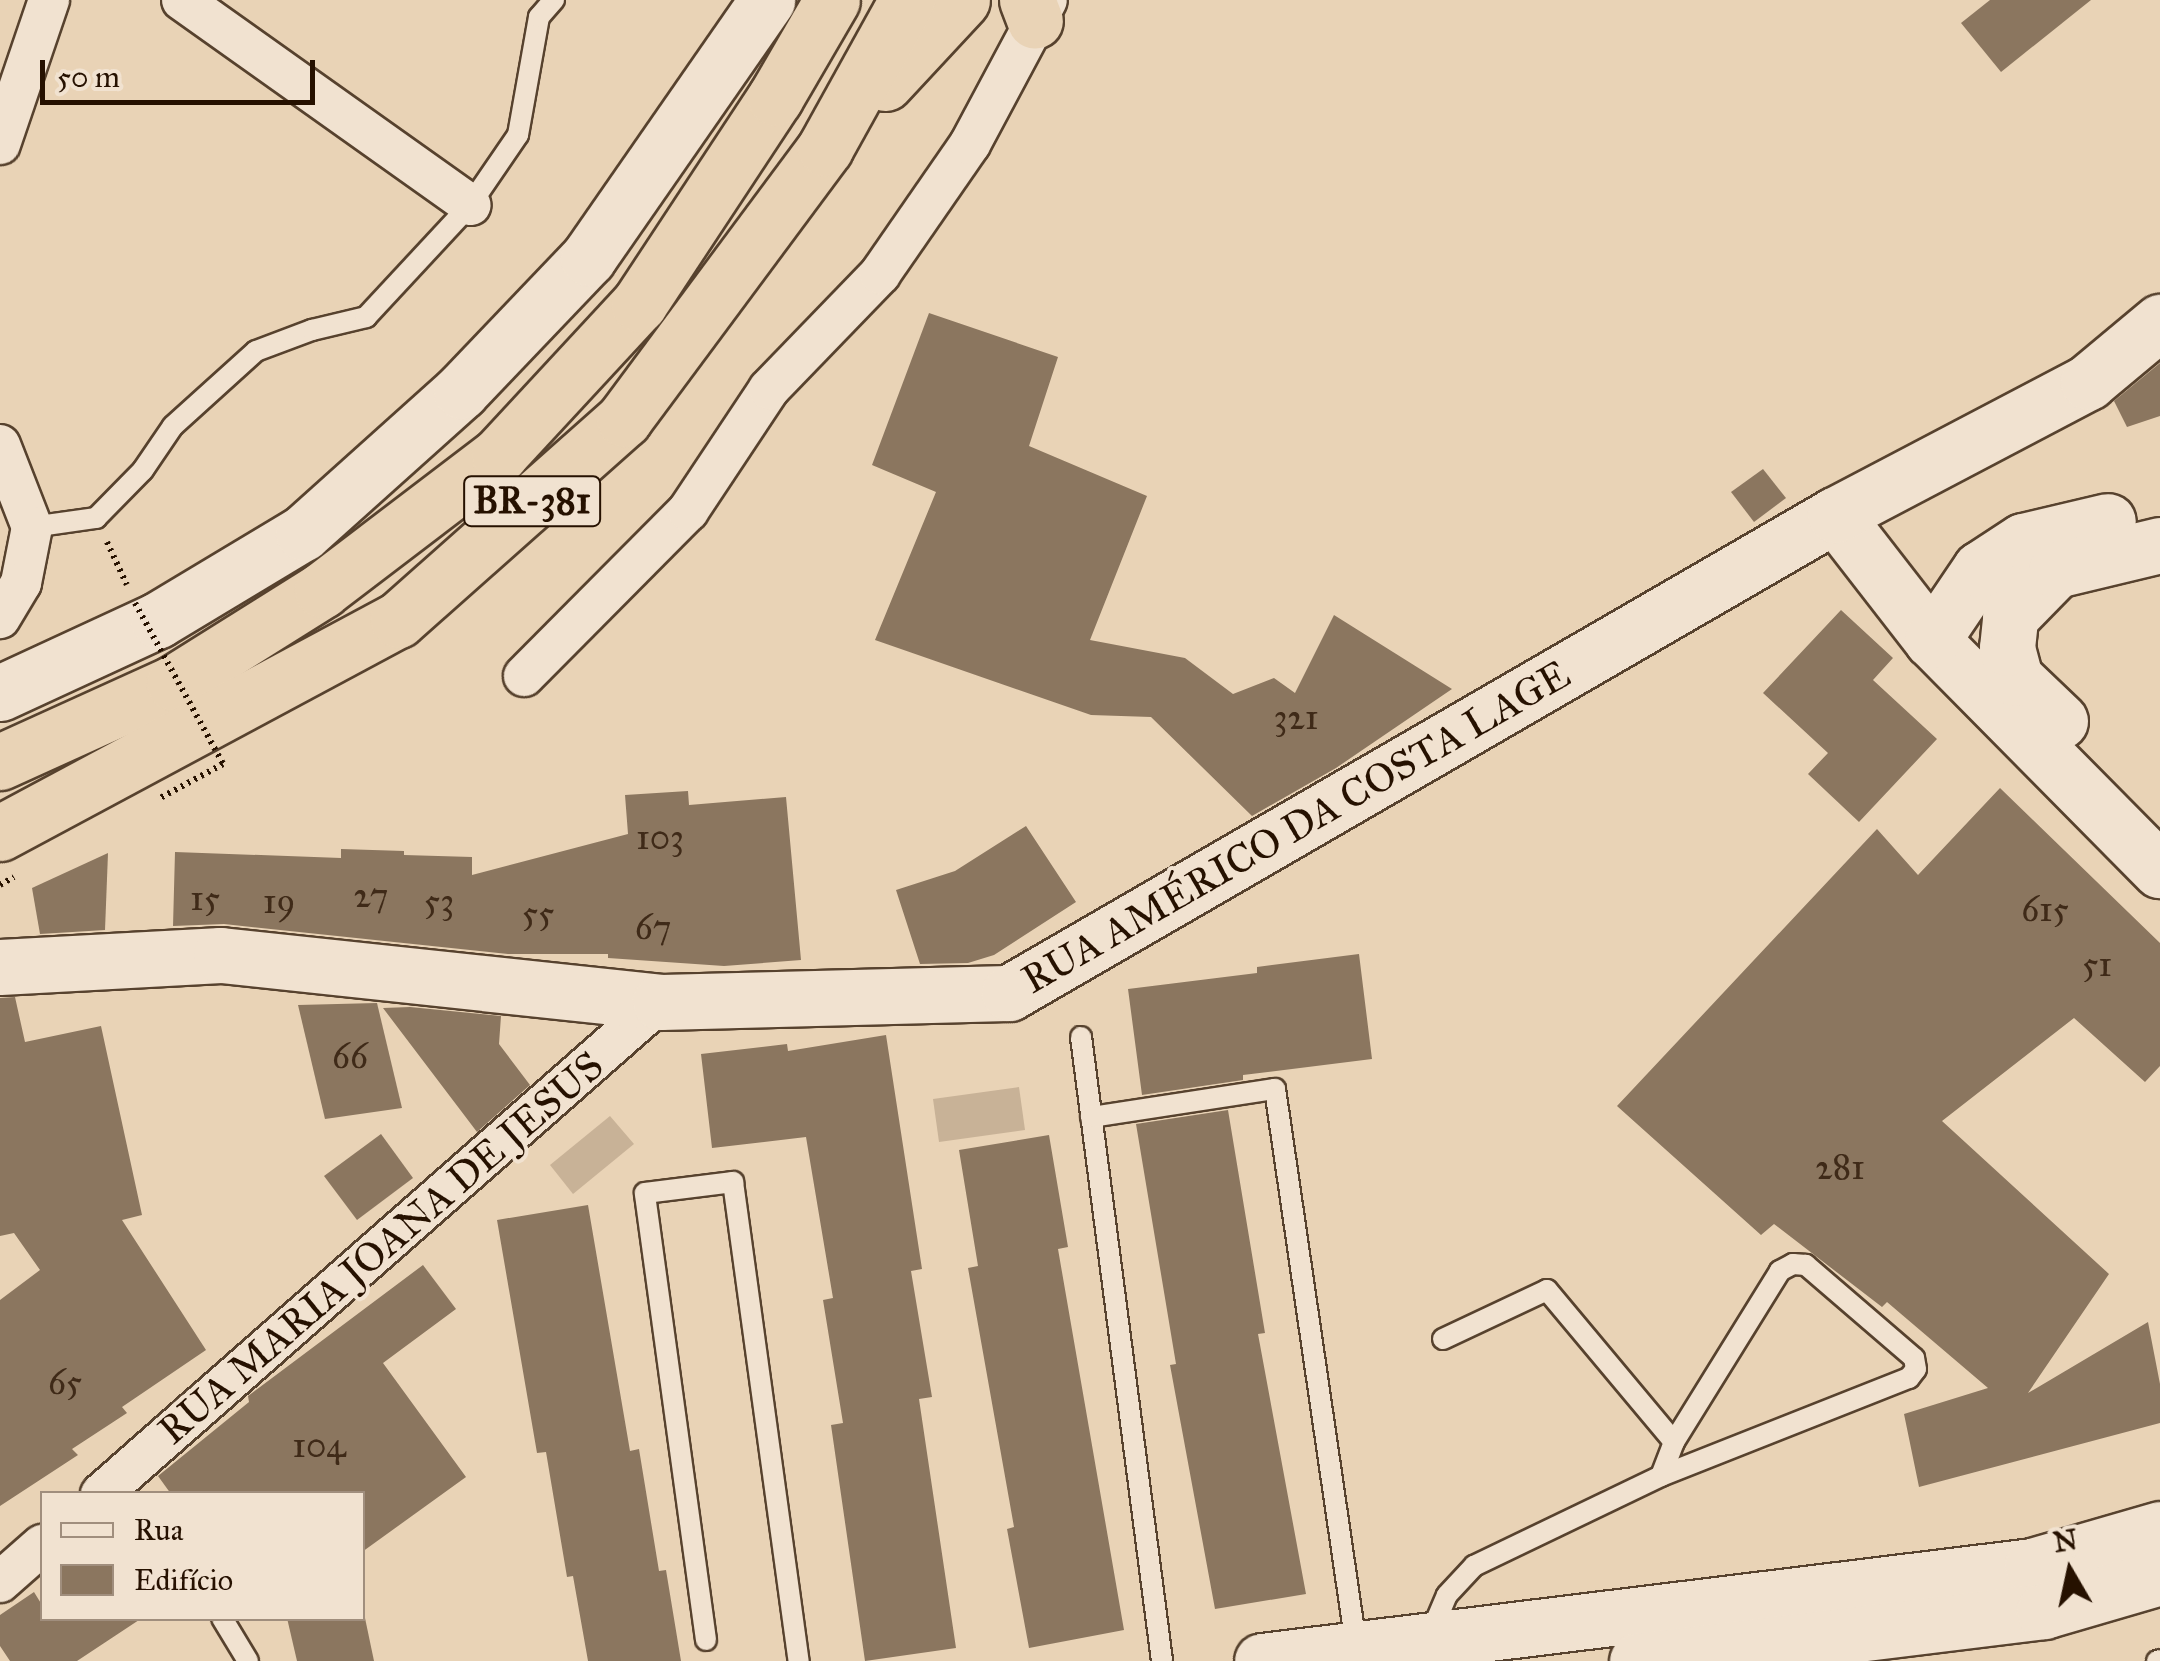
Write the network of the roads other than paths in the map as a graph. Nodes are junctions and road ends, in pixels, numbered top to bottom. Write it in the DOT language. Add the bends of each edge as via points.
graph roads {
  1 [pos="49,0"];
  2 [pos="182,0"];
  3 [pos="554,0"];
  4 [pos="766,0"];
  5 [pos="832,0"];
  6 [pos="907,0"];
  7 [pos="962,0"];
  8 [pos="1036,7"];
  9 [pos="0,144"];
  10 [pos="825,148"];
  11 [pos="470,206"];
  12 [pos="2160,322"];
  13 [pos="0,446"];
  14 [pos="2160,508"];
  15 [pos="1835,515"];
  16 [pos="32,527"];
  17 [pos="2160,546"];
  18 [pos="0,618"];
  19 [pos="1932,640"];
  20 [pos="524,676"];
  21 [pos="0,693"];
  22 [pos="0,762"];
  23 [pos="2160,818"];
  24 [pos="0,833"];
  25 [pos="2160,870"];
  26 [pos="0,967"];
  27 [pos="660,1002"];
  28 [pos="1081,1037"];
  29 [pos="1091,1116"];
  30 [pos="1443,1338"];
  31 [pos="1674,1442"];
  32 [pos="1662,1476"];
  33 [pos="104,1491"];
  34 [pos="2160,1529"];
  35 [pos="40,1547"];
  36 [pos="2160,1576"];
  37 [pos="0,1582"];
  38 [pos="224,1621"];
  39 [pos="706,1640"];
  40 [pos="1356,1648"];
  41 [pos="1429,1651"];
  42 [pos="248,1661"];
  43 [pos="799,1661"];
  44 [pos="1162,1661"];
  45 [pos="1262,1661"];
  46 [pos="1637,1661"];
  1 -- 9 [label="street"];
  2 -- 11 [label="street"];
  3 -- 11 [label="lane" via="539,17 518,135"];
  4 -- 21 [label="street, BR-381" via="588,258 461,390 303,534 158,620"];
  5 -- 22 [label="highway, BR-381" via="639,304 500,455 322,590 174,683"];
  6 -- 10 [label="highway, BR-381"];
  7 -- 10 [label="highway, BR-381"];
  8 -- 20 [label="street" via="970,144 880,274 769,389 688,511"];
  10 -- 24 [label="highway, BR-381" via="624,419 398,620"];
  11 -- 16 [label="lane" via="366,317 256,351 209,389 96,518"];
  12 -- 15 [label="street, RUA AMÉRICO DA COSTA LAGE" via="2088,382"];
  13 -- 16 [label="street"];
  14 -- 19 [label="street" via="2023,541 1980,569"];
  15 -- 19 [label="street"];
  15 -- 27 [label="street, RUA AMÉRICO DA COSTA LAGE" via="1009,992"];
  16 -- 18 [label="street" via="21,583"];
  17 -- 23 [label="street" via="2056,570 2010,616 2007,648 2015,678"];
  19 -- 25 [label="street"];
  26 -- 27 [label="street, RUA AMÉRICO DA COSTA LAGE" via="221,955"];
  27 -- 33 [label="street, RUA MARIA JOANA DE JESUS"];
  28 -- 29 [label="lane"];
  29 -- 40 [label="lane" via="1276,1089"];
  29 -- 44 [label="lane"];
  30 -- 31 [label="lane" via="1547,1290"];
  31 -- 32 [label="lane"];
  31 -- 32 [label="lane" via="1780,1271 1793,1264 1806,1265 1914,1358 1909,1378"];
  32 -- 41 [label="lane" via="1474,1566 1448,1595"];
  34 -- 41 [label="street" via="2032,1566"];
  35 -- 37 [label="street"];
  36 -- 46 [label="street" via="2044,1611"];
  38 -- 42 [label="lane"];
  39 -- 43 [label="lane" via="645,1193 733,1182"];
  40 -- 41 [label="street"];
  40 -- 45 [label="street"];
}
